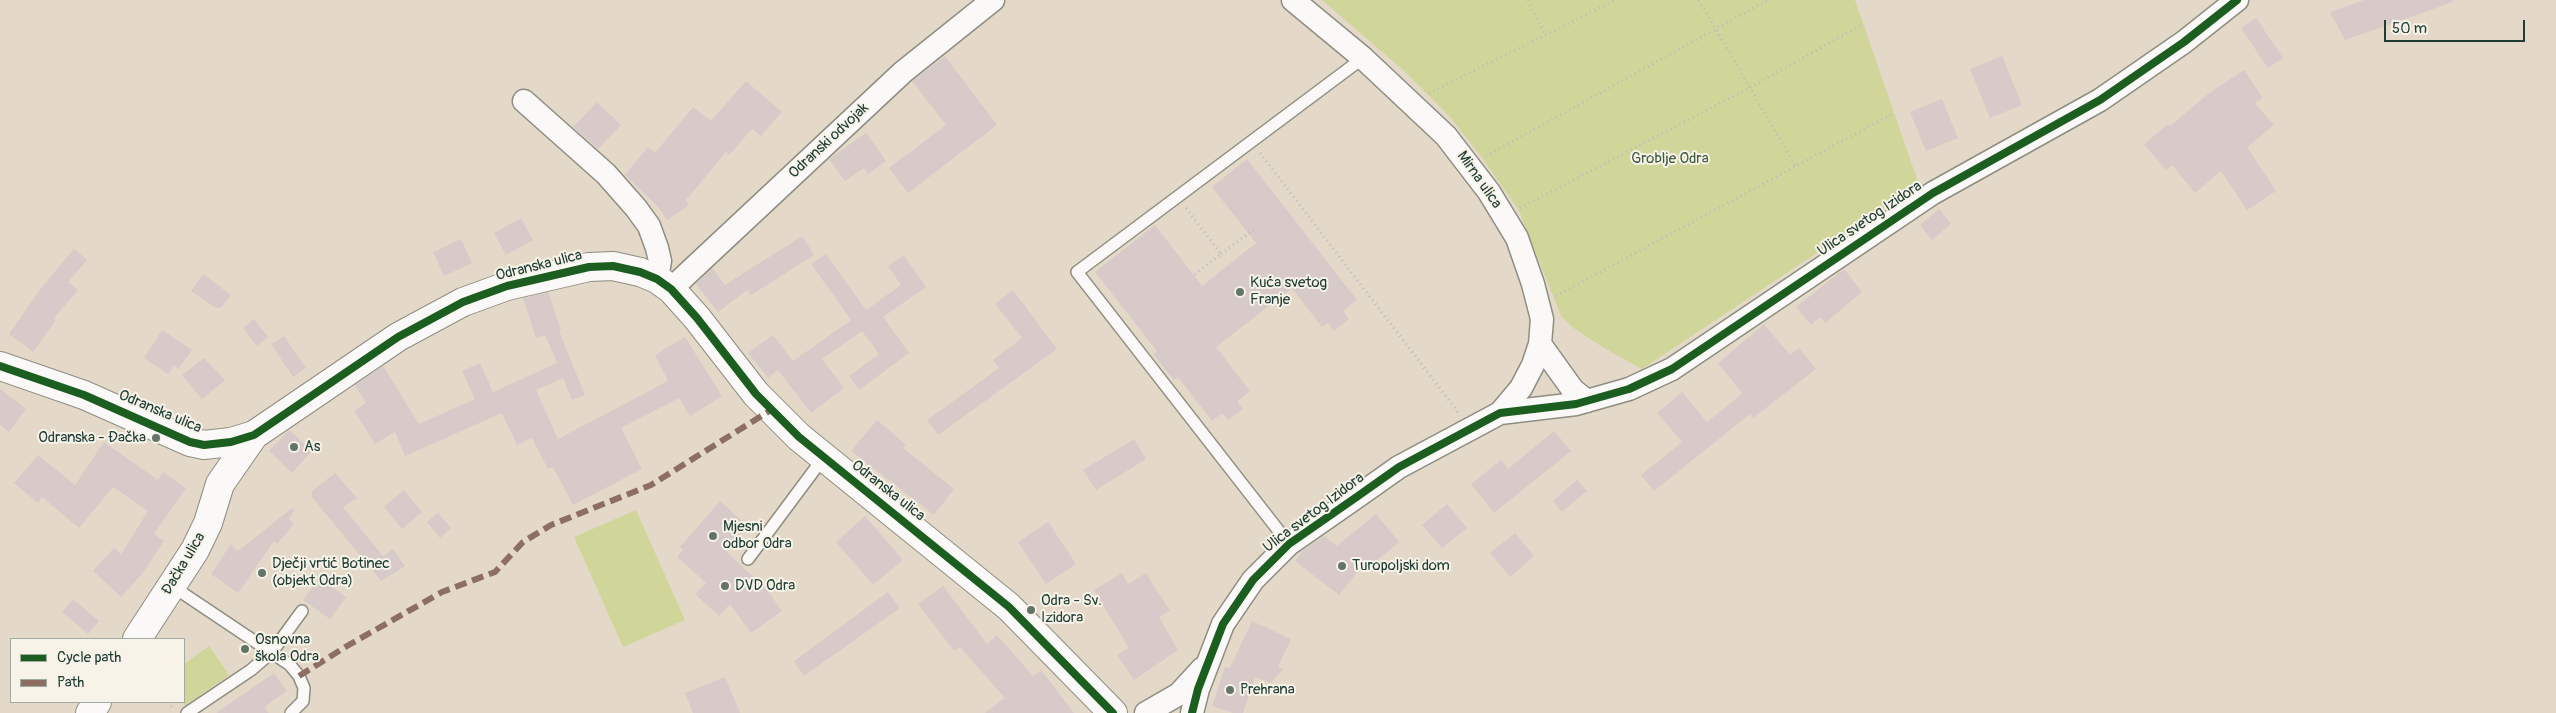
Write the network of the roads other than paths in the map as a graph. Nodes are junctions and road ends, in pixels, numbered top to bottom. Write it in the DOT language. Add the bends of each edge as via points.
graph roads {
  1 [pos="993,0"];
  2 [pos="1293,0"];
  3 [pos="2237,0"];
  4 [pos="1363,58"];
  5 [pos="524,101"];
  6 [pos="664,284"];
  7 [pos="1540,344"];
  8 [pos="0,366"];
  9 [pos="1587,401"];
  10 [pos="1500,413"];
  11 [pos="254,435"];
  12 [pos="190,442"];
  13 [pos="824,457"];
  14 [pos="220,484"];
  15 [pos="1289,544"];
  16 [pos="748,558"];
  17 [pos="172,586"];
  18 [pos="302,612"];
  19 [pos="138,638"];
  20 [pos="272,652"];
  21 [pos="1208,660"];
  22 [pos="187,713"];
  23 [pos="291,713"];
  24 [pos="1113,713"];
  25 [pos="1146,713"];
  26 [pos="1192,713"];
  1 -- 6 [label="street, Odranski odvojak" via="903,72"];
  2 -- 4 [label="street, Mirna ulica"];
  3 -- 9 [label="street, Ulica svetog Izidora" via="2184,42 2100,100 1933,193 1672,369 1637,386"];
  4 -- 7 [label="street, Mirna ulica" via="1446,136 1489,192 1517,238 1533,284 1542,319"];
  4 -- 15 [label="lane" via="1077,272"];
  5 -- 6 [label="street" via="606,174 636,208 649,226 658,248"];
  6 -- 11 [label="street, Odranska ulica" via="622,268 589,267 507,286 463,302 398,337"];
  6 -- 13 [label="street, Odranska ulica" via="697,318 756,394"];
  7 -- 9 [label="street" via="1573,390"];
  7 -- 10 [label="street, Mirna ulica" via="1521,388"];
  8 -- 12 [label="street, Odranska ulica" via="84,395"];
  9 -- 10 [label="street, Ulica svetog Izidora"];
  10 -- 15 [label="street, Ulica svetog Izidora" via="1399,468"];
  11 -- 12 [label="street, Odranska ulica" via="244,440 214,444"];
  11 -- 14 [label="street, Đačka ulica"];
  12 -- 14 [label="street" via="209,460"];
  13 -- 16 [label="lane"];
  13 -- 24 [label="street, Odranska ulica" via="1009,607"];
  14 -- 17 [label="street, Đačka ulica" via="208,523"];
  15 -- 21 [label="street, Ulica svetog Izidora" via="1268,563 1236,602"];
  17 -- 19 [label="street, Đačka ulica"];
  17 -- 20 [label="lane"];
  18 -- 20 [label="lane"];
  20 -- 22 [label="lane"];
  20 -- 23 [label="lane" via="290,665 304,688 304,701"];
  21 -- 25 [label="street" via="1179,694"];
  21 -- 26 [label="street, Ulica svetog Izidora"];
}
